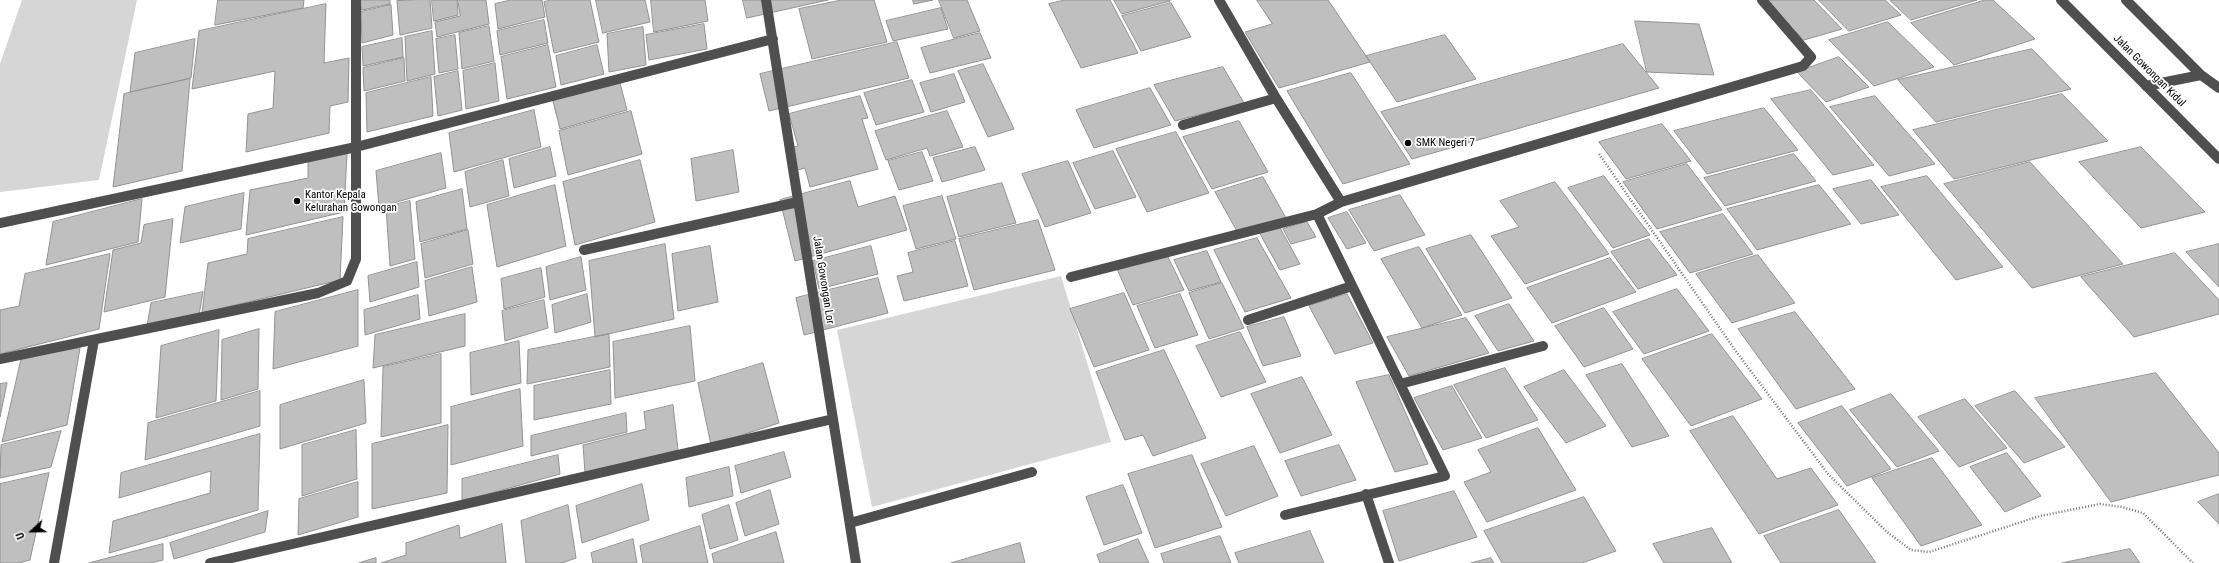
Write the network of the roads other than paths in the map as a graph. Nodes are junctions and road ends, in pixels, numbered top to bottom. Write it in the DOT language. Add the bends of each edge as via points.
graph roads {
  1 [pos="356,0"];
  2 [pos="766,0"];
  3 [pos="1219,0"];
  4 [pos="1762,0"];
  5 [pos="2061,0"];
  6 [pos="2126,0"];
  7 [pos="773,39"];
  8 [pos="2201,75"];
  9 [pos="2146,86"];
  10 [pos="2219,88"];
  11 [pos="1276,98"];
  12 [pos="1183,124"];
  13 [pos="356,147"];
  14 [pos="2219,159"];
  15 [pos="798,202"];
  16 [pos="1341,202"];
  17 [pos="1317,214"];
  18 [pos="0,223"];
  19 [pos="584,250"];
  20 [pos="1071,277"];
  21 [pos="1352,286"];
  22 [pos="1248,320"];
  23 [pos="94,340"];
  24 [pos="1543,346"];
  25 [pos="0,360"];
  26 [pos="1400,384"];
  27 [pos="833,419"];
  28 [pos="1032,472"];
  29 [pos="1366,494"];
  30 [pos="1285,515"];
  31 [pos="850,523"];
  32 [pos="54,563"];
  33 [pos="210,563"];
  34 [pos="856,563"];
  35 [pos="1389,563"];
  1 -- 13 [label="street"];
  2 -- 7 [label="street, Jalan Gowongan Lor"];
  3 -- 11 [label="street"];
  4 -- 16 [label="street" via="1807,50 1811,57 1809,62 1803,66"];
  5 -- 9 [label="street, Jalan Gowongan Kidul"];
  6 -- 8 [label="street"];
  7 -- 13 [label="street"];
  7 -- 15 [label="street, Jalan Gowongan Lor"];
  8 -- 9 [label="street"];
  8 -- 10 [label="street"];
  9 -- 14 [label="street, Jalan Gowongan Kidul"];
  11 -- 12 [label="street"];
  11 -- 16 [label="street"];
  13 -- 18 [label="street"];
  13 -- 23 [label="street" via="356,259 347,281 318,293"];
  15 -- 19 [label="street"];
  15 -- 27 [label="street, Jalan Gowongan Lor"];
  16 -- 17 [label="street"];
  17 -- 20 [label="street"];
  17 -- 21 [label="street"];
  21 -- 22 [label="street"];
  21 -- 26 [label="street"];
  23 -- 25 [label="street"];
  23 -- 32 [label="street"];
  24 -- 26 [label="street"];
  26 -- 29 [label="street" via="1445,476"];
  27 -- 31 [label="street, Jalan Gowongan Lor"];
  27 -- 33 [label="street"];
  28 -- 31 [label="street"];
  29 -- 30 [label="street"];
  29 -- 35 [label="street"];
  31 -- 34 [label="street, Jalan Gowongan Lor"];
}
